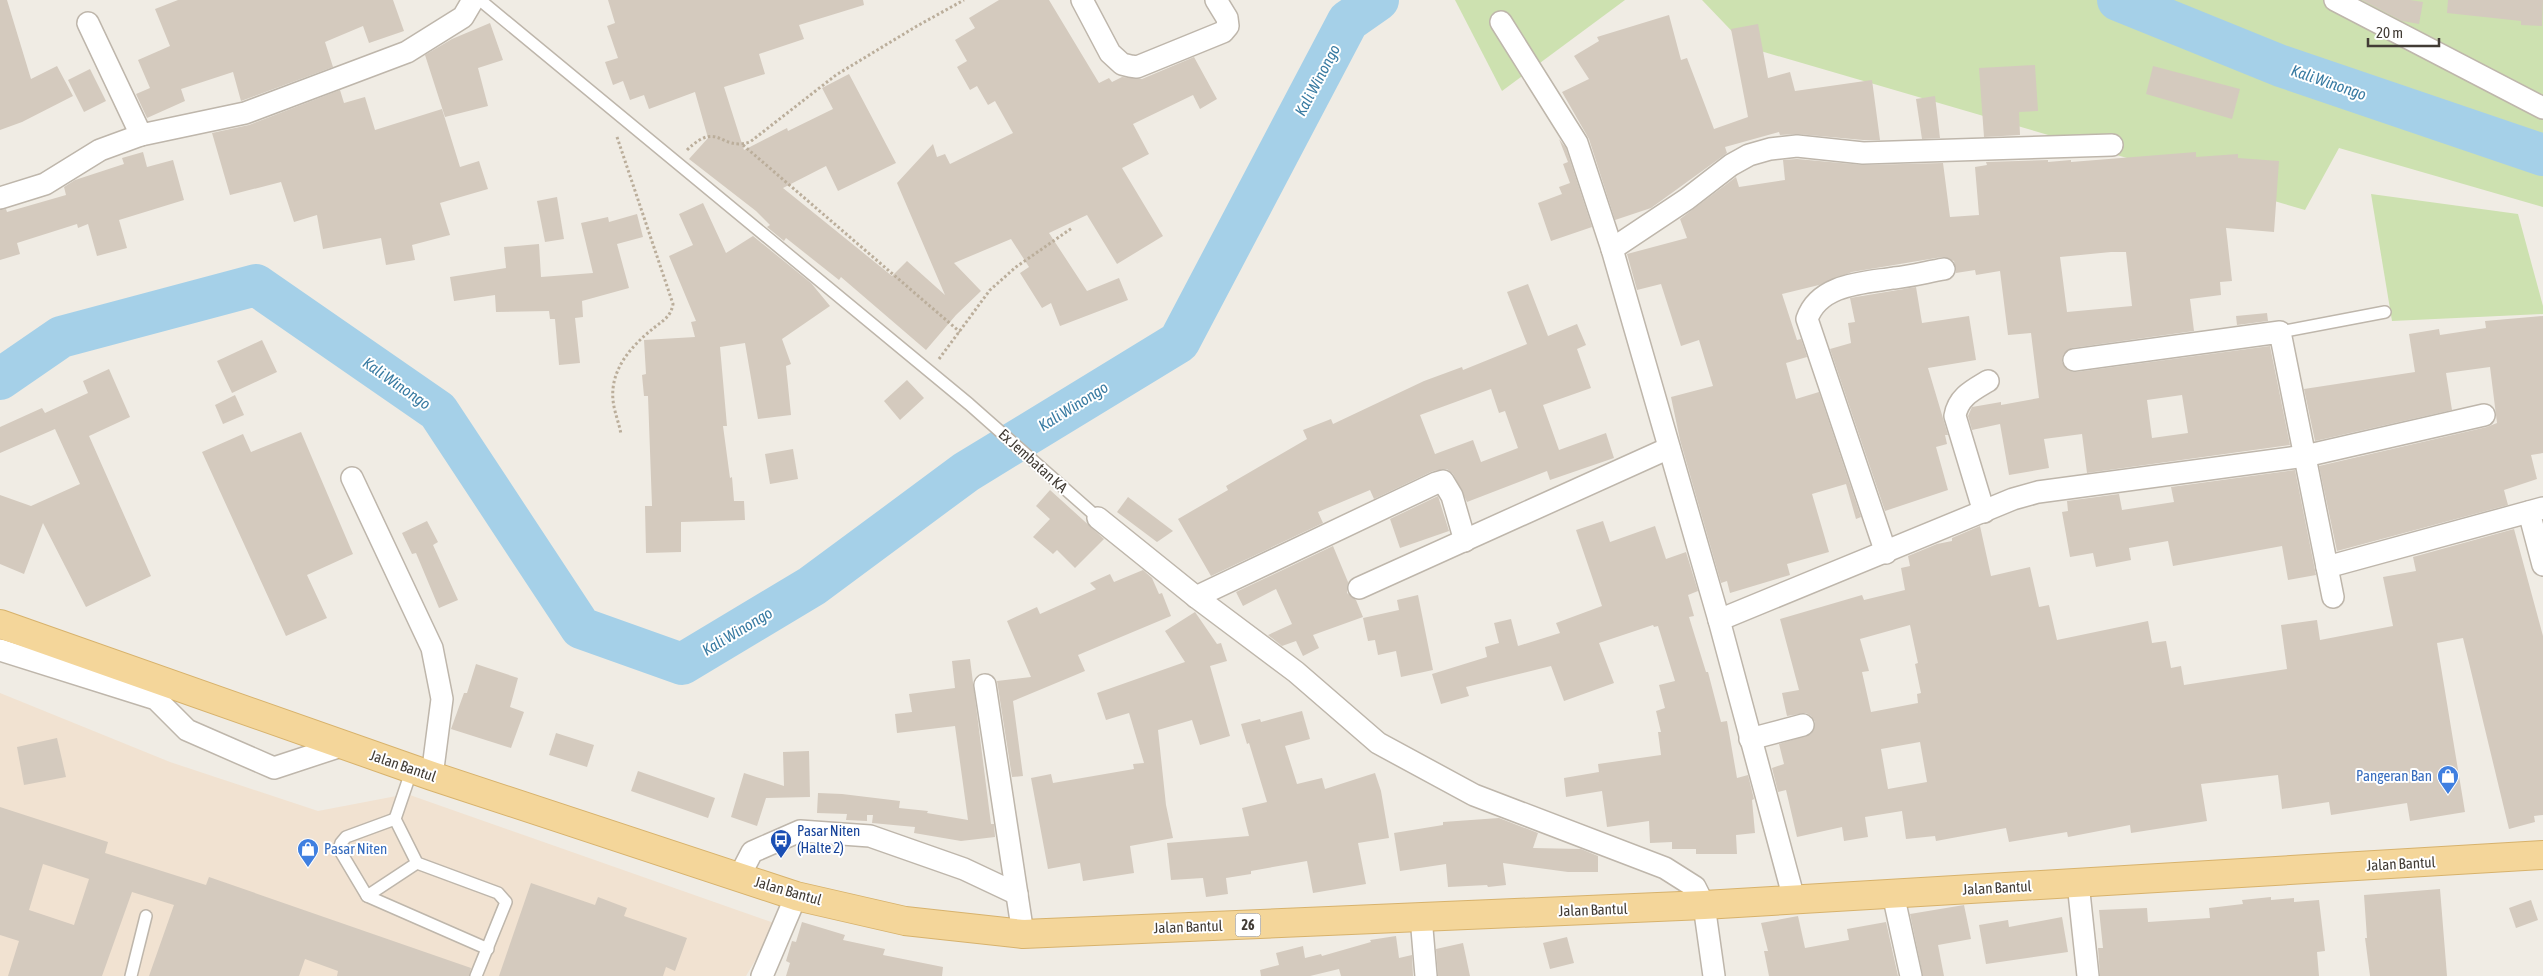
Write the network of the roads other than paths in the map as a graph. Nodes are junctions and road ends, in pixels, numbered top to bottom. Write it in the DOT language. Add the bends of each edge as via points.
graph roads {
  1 [pos="473,0"];
  2 [pos="480,0"];
  3 [pos="1082,0"];
  4 [pos="1216,0"];
  5 [pos="2338,1"];
  6 [pos="1500,22"];
  7 [pos="88,23"];
  8 [pos="2543,108"];
  9 [pos="141,135"];
  10 [pos="2112,145"];
  11 [pos="0,198"];
  12 [pos="1612,249"];
  13 [pos="1944,269"];
  14 [pos="2385,312"];
  15 [pos="2280,332"];
  16 [pos="2074,360"];
  17 [pos="1988,381"];
  18 [pos="2484,415"];
  19 [pos="1669,448"];
  20 [pos="2305,456"];
  21 [pos="352,478"];
  22 [pos="2536,510"];
  23 [pos="1984,512"];
  24 [pos="1098,518"];
  25 [pos="1465,541"];
  26 [pos="1886,553"];
  27 [pos="2543,564"];
  28 [pos="2326,567"];
  29 [pos="1359,588"];
  30 [pos="1196,597"];
  31 [pos="2333,597"];
  32 [pos="1719,620"];
  33 [pos="0,624"];
  34 [pos="0,650"];
  35 [pos="985,685"];
  36 [pos="160,690"];
  37 [pos="1803,725"];
  38 [pos="1750,739"];
  39 [pos="344,745"];
  40 [pos="422,773"];
  41 [pos="395,819"];
  42 [pos="2543,855"];
  43 [pos="417,863"];
  44 [pos="739,877"];
  45 [pos="2078,883"];
  46 [pos="1017,894"];
  47 [pos="1893,894"];
  48 [pos="367,896"];
  49 [pos="796,896"];
  50 [pos="1794,900"];
  51 [pos="1704,905"];
  52 [pos="146,916"];
  53 [pos="1421,917"];
  54 [pos="1023,934"];
  55 [pos="488,949"];
  56 [pos="131,976"];
  57 [pos="476,976"];
  58 [pos="762,976"];
  59 [pos="1426,976"];
  60 [pos="1714,976"];
  61 [pos="1911,976"];
  62 [pos="2088,976"];
  1 -- 9 [label="street" via="464,17 407,52 245,113"];
  2 -- 24 [label="lane, Ex Jembatan KA" via="930,371"];
  3 -- 4 [label="street" via="1110,53 1122,64 1138,67 1223,32 1228,26 1227,18"];
  5 -- 8 [label="street"];
  6 -- 12 [label="street" via="1577,143"];
  7 -- 9 [label="street"];
  9 -- 11 [label="street" via="100,150 45,184"];
  10 -- 12 [label="street" via="1863,153 1797,146 1770,149 1731,165"];
  12 -- 19 [label="street"];
  13 -- 26 [label="street" via="1866,281 1830,292 1813,306 1806,319"];
  14 -- 15 [label="lane"];
  15 -- 16 [label="street"];
  15 -- 20 [label="street"];
  17 -- 23 [label="street" via="1964,396 1956,405 1955,416 1956,428"];
  18 -- 20 [label="street"];
  19 -- 25 [label="street"];
  19 -- 32 [label="street"];
  20 -- 23 [label="street" via="2066,487 2013,499"];
  20 -- 28 [label="street"];
  21 -- 40 [label="street" via="432,648 442,699"];
  22 -- 27 [label="street"];
  22 -- 28 [label="street"];
  23 -- 26 [label="street"];
  24 -- 30 [label="street"];
  25 -- 29 [label="street"];
  25 -- 30 [label="street" via="1452,496 1444,482 1436,483"];
  26 -- 32 [label="street"];
  28 -- 31 [label="street"];
  30 -- 51 [label="street" via="1296,672 1378,743 1474,794 1665,868 1695,887"];
  32 -- 38 [label="street"];
  33 -- 36 [label="main road, Jalan Bantul / 26"];
  34 -- 36 [label="street"];
  35 -- 46 [label="street"];
  36 -- 39 [label="main road, Jalan Bantul / 26"];
  36 -- 39 [label="street" via="186,730 274,768"];
  37 -- 38 [label="street"];
  38 -- 50 [label="street"];
  39 -- 40 [label="main road, Jalan Bantul / 26"];
  40 -- 41 [label="lane"];
  40 -- 44 [label="main road, Jalan Bantul / 26"];
  41 -- 43 [label="lane"];
  41 -- 48 [label="lane" via="346,837 341,843 339,849"];
  42 -- 45 [label="main road, Jalan Bantul / 26"];
  43 -- 48 [label="lane"];
  43 -- 55 [label="lane" via="503,897 506,902 504,910"];
  44 -- 46 [label="street" via="752,852 800,832 870,836 964,869"];
  44 -- 49 [label="main road, Jalan Bantul / 26"];
  45 -- 47 [label="main road, Jalan Bantul / 26"];
  45 -- 62 [label="street"];
  46 -- 54 [label="street"];
  47 -- 50 [label="main road, Jalan Bantul / 26"];
  47 -- 61 [label="street"];
  48 -- 55 [label="lane"];
  49 -- 54 [label="main road, Jalan Bantul / 26" via="905,922"];
  49 -- 58 [label="street"];
  50 -- 51 [label="main road, Jalan Bantul / 26"];
  51 -- 53 [label="main road, Jalan Bantul / 26"];
  51 -- 60 [label="street"];
  52 -- 56 [label="lane"];
  53 -- 54 [label="main road, Jalan Bantul / 26"];
  53 -- 59 [label="street"];
  55 -- 57 [label="lane"];
}
